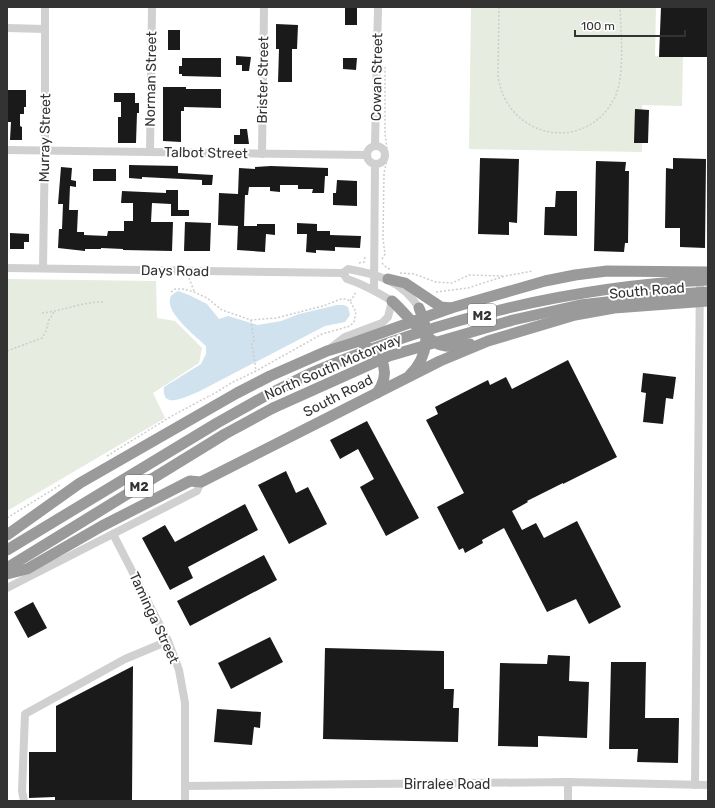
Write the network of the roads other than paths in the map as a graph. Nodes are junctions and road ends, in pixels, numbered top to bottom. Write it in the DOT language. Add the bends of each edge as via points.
graph roads {
  1 [pos="46,7"];
  2 [pos="152,7"];
  3 [pos="264,7"];
  4 [pos="378,7"];
  5 [pos="7,28"];
  6 [pos="45,29"];
  7 [pos="375,146"];
  8 [pos="7,150"];
  9 [pos="45,151"];
  10 [pos="150,152"];
  11 [pos="262,154"];
  12 [pos="367,155"];
  13 [pos="375,164"];
  14 [pos="7,268"];
  15 [pos="43,268"];
  16 [pos="343,273"];
  17 [pos="374,275"];
  18 [pos="390,275"];
  19 [pos="705,275"];
  20 [pos="374,290"];
  21 [pos="708,292"];
  22 [pos="494,295"];
  23 [pos="392,301"];
  24 [pos="704,302"];
  25 [pos="451,308"];
  26 [pos="422,313"];
  27 [pos="413,322"];
  28 [pos="426,336"];
  29 [pos="503,336"];
  30 [pos="488,341"];
  31 [pos="353,343"];
  32 [pos="327,351"];
  33 [pos="377,394"];
  34 [pos="201,482"];
  35 [pos="113,534"];
  36 [pos="7,535"];
  37 [pos="7,550"];
  38 [pos="7,568"];
  39 [pos="7,574"];
  40 [pos="7,588"];
  41 [pos="168,642"];
  42 [pos="568,782"];
  43 [pos="695,785"];
  44 [pos="708,785"];
  45 [pos="186,786"];
  46 [pos="24,801"];
  47 [pos="185,801"];
  48 [pos="568,801"];
  1 -- 6 [label="street, Murray Street"];
  2 -- 10 [label="street, Norman Street"];
  3 -- 11 [label="street, Brister Street"];
  4 -- 7 [label="street, Cowan Street"];
  5 -- 6 [label="street"];
  6 -- 9 [label="street, Murray Street"];
  7 -- 12 [label="street" via="370,148"];
  7 -- 13 [label="street" via="383,150 384,155 380,163"];
  8 -- 9 [label="street, Talbot Street"];
  9 -- 10 [label="street, Talbot Street"];
  9 -- 15 [label="street, Murray Street"];
  10 -- 11 [label="street, Talbot Street"];
  11 -- 12 [label="street, Talbot Street"];
  12 -- 13 [label="street" via="368,160"];
  13 -- 17 [label="street"];
  14 -- 15 [label="street, Days Road"];
  15 -- 16 [label="street, Days Road"];
  16 -- 17 [label="street, Days Road" via="348,269"];
  16 -- 20 [label="street" via="347,279"];
  17 -- 18 [label="street, Days Road"];
  17 -- 20 [label="street"];
  18 -- 25 [label="highway" via="441,307"];
  18 -- 26 [label="street, Days Road"];
  19 -- 22 [label="highway, South Road" via="607,271 575,274"];
  19 -- 24 [label="street"];
  19 -- 37 [label="highway, North South Motorway / M2, bridge" via="679,281 584,292 509,308 449,324 318,370 217,422"];
  20 -- 23 [label="street"];
  21 -- 38 [label="highway, North South Motorway / M2, bridge" via="580,305 513,320 389,356 273,408 225,434"];
  22 -- 25 [label="highway, South Road"];
  22 -- 29 [label="highway" via="483,304 480,317 485,330"];
  23 -- 27 [label="highway"];
  23 -- 32 [label="street" via="388,317 382,323 345,337"];
  24 -- 29 [label="highway, South Road" via="606,309 575,315"];
  24 -- 43 [label="street"];
  25 -- 26 [label="highway, South Road"];
  26 -- 27 [label="highway, South Road"];
  26 -- 28 [label="highway"];
  27 -- 28 [label="highway"];
  27 -- 31 [label="highway, South Road"];
  28 -- 30 [label="highway" via="440,345 447,346"];
  28 -- 33 [label="highway" via="426,350 413,372"];
  29 -- 30 [label="highway, South Road"];
  30 -- 33 [label="highway, South Road" via="440,361"];
  31 -- 32 [label="highway, South Road"];
  31 -- 33 [label="highway" via="374,350 380,358 385,377"];
  32 -- 36 [label="highway, South Road" via="237,393 80,483"];
  33 -- 34 [label="highway, South Road"];
  34 -- 35 [label="street, South Road" via="197,491"];
  34 -- 39 [label="highway" via="190,481 102,526 27,569"];
  35 -- 40 [label="street, South Road"];
  35 -- 41 [label="street, Taminga Street"];
  41 -- 45 [label="street, Taminga Street" via="179,670 185,703"];
  41 -- 46 [label="street" via="125,659 25,714 22,791"];
  42 -- 43 [label="street, Birralee Road"];
  42 -- 45 [label="street, Birralee Road"];
  42 -- 48 [label="street"];
  43 -- 44 [label="street, Birralee Road"];
  45 -- 47 [label="street, Taminga Street"];
}
